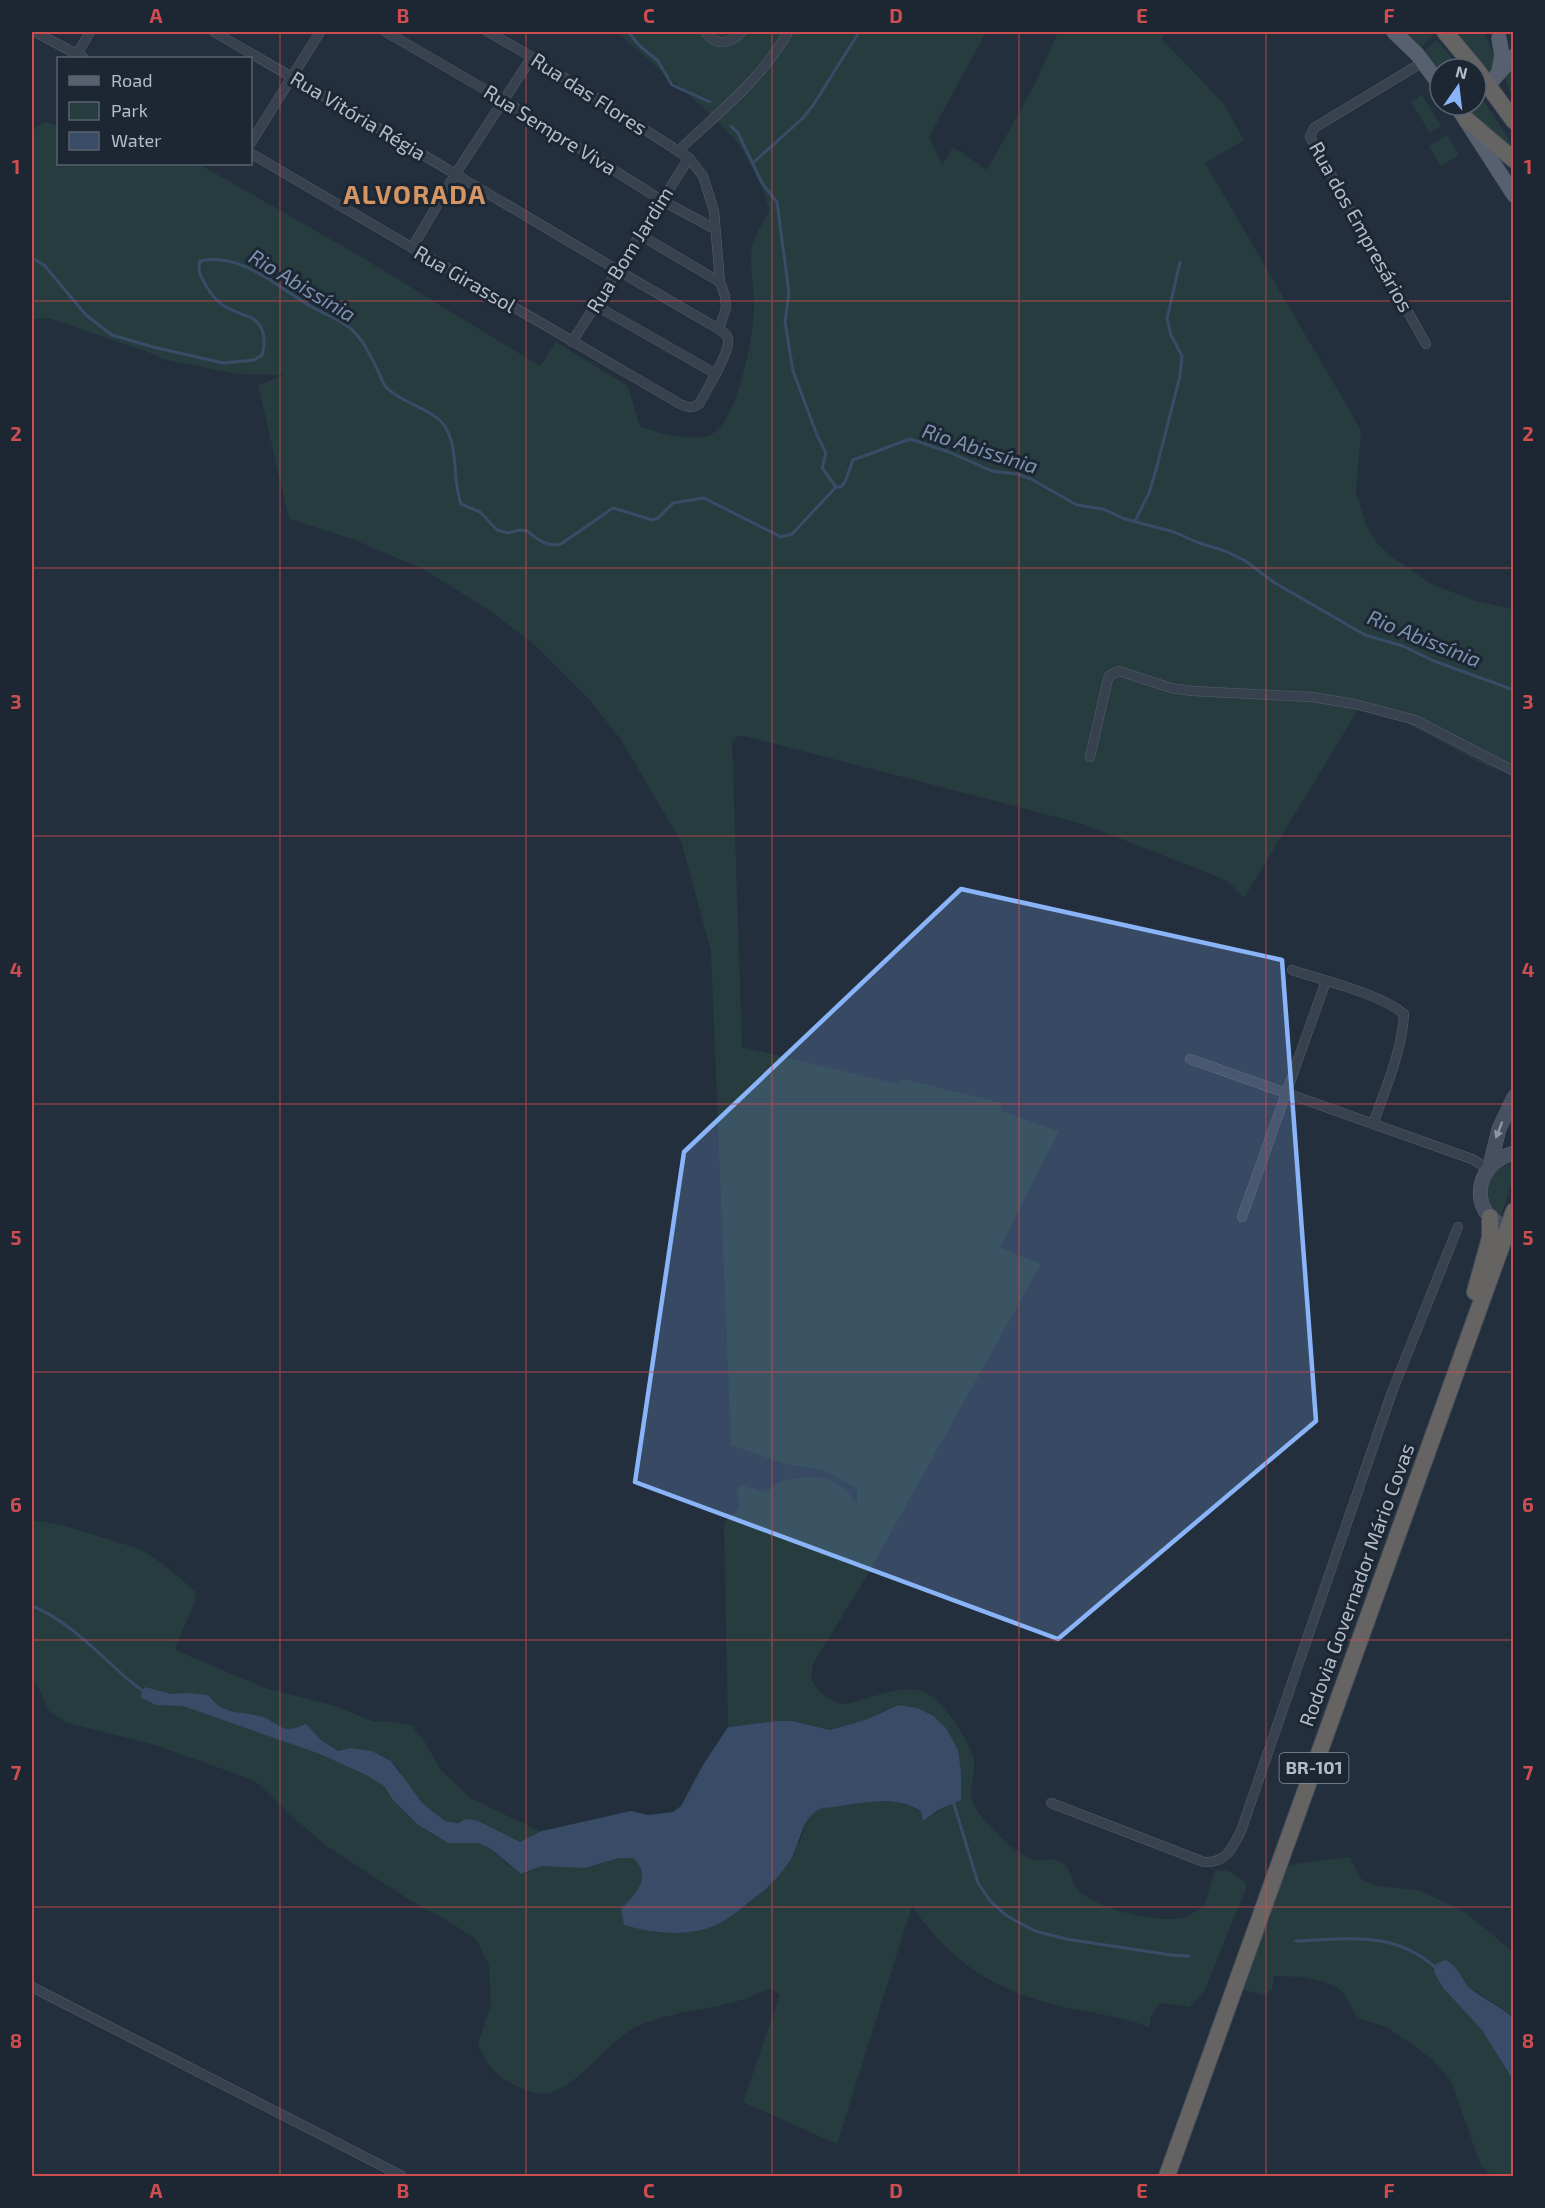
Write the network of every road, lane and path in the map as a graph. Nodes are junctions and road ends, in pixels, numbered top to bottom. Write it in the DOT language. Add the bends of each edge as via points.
graph roads {
  1 [pos="35,32"];
  2 [pos="90,32"];
  3 [pos="214,32"];
  4 [pos="320,32"];
  5 [pos="386,32"];
  6 [pos="488,32"];
  7 [pos="705,32"];
  8 [pos="742,32"];
  9 [pos="788,32"];
  10 [pos="1394,32"];
  11 [pos="1445,32"];
  12 [pos="1502,35"];
  13 [pos="32,38"];
  14 [pos="81,56"];
  15 [pos="1513,56"];
  16 [pos="532,57"];
  17 [pos="1466,57"];
  18 [pos="1428,69"];
  19 [pos="292,77"];
  20 [pos="1428,78"];
  21 [pos="1488,82"];
  22 [pos="503,100"];
  23 [pos="1466,119"];
  24 [pos="1514,119"];
  25 [pos="252,141"];
  26 [pos="678,151"];
  27 [pos="252,154"];
  28 [pos="689,158"];
  29 [pos="1514,160"];
  30 [pos="456,173"];
  31 [pos="1514,195"];
  32 [pos="662,200"];
  33 [pos="715,229"];
  34 [pos="640,235"];
  35 [pos="412,248"];
  36 [pos="616,271"];
  37 [pos="720,282"];
  38 [pos="595,305"];
  39 [pos="719,329"];
  40 [pos="572,342"];
  41 [pos="1426,344"];
  42 [pos="716,374"];
  43 [pos="1090,757"];
  44 [pos="1514,771"];
  45 [pos="1292,970"];
  46 [pos="1326,981"];
  47 [pos="1190,1059"];
  48 [pos="1286,1093"];
  49 [pos="1514,1097"];
  50 [pos="1373,1124"];
  51 [pos="1514,1153"];
  52 [pos="1488,1167"];
  53 [pos="1514,1211"];
  54 [pos="1242,1217"];
  55 [pos="1490,1217"];
  56 [pos="1458,1227"];
  57 [pos="1510,1229"];
  58 [pos="1514,1246"];
  59 [pos="1471,1332"];
  60 [pos="1461,1359"];
  61 [pos="1051,1803"];
  62 [pos="32,1987"];
  63 [pos="402,2176"];
  64 [pos="1167,2176"];
  1 -- 13 [label="street"];
  1 -- 14 [label="street"];
  2 -- 14 [label="street"];
  3 -- 19 [label="street, Rua Vitória Régia"];
  4 -- 19 [label="street"];
  5 -- 22 [label="street, Rua Sempre Viva"];
  6 -- 16 [label="street, Rua das Flores"];
  7 -- 8 [label="street" via="725,43"];
  9 -- 26 [label="street" via="753,80"];
  10 -- 18 [label="main road"];
  11 -- 17 [label="highway"];
  12 -- 15 [label="main road"];
  12 -- 21 [label="main road" via="1502,55"];
  15 -- 21 [label="main road"];
  16 -- 22 [label="street"];
  16 -- 26 [label="street, Rua das Flores"];
  19 -- 25 [label="street"];
  19 -- 30 [label="street, Rua Vitória Régia"];
  20 -- 41 [label="street, Rua dos Empresários" via="1314,128 1310,137"];
  21 -- 24 [label="highway"];
  22 -- 30 [label="street"];
  22 -- 32 [label="street, Rua Sempre Viva"];
  23 -- 29 [label="highway"];
  23 -- 31 [label="main road"];
  26 -- 28 [label="street, Rua das Flores"];
  27 -- 35 [label="street, Rua Girassol"];
  28 -- 32 [label="street, Rua Bom Jardim"];
  28 -- 33 [label="street" via="703,176 710,194"];
  30 -- 35 [label="street"];
  30 -- 36 [label="street, Rua Vitória Régia"];
  32 -- 33 [label="street, Rua Sempre Viva"];
  32 -- 34 [label="street, Rua Bom Jardim"];
  33 -- 37 [label="street"];
  34 -- 36 [label="street, Rua Bom Jardim"];
  34 -- 37 [label="street"];
  35 -- 40 [label="street, Rua Girassol"];
  36 -- 38 [label="street, Rua Bom Jardim"];
  36 -- 39 [label="street, Rua Vitória Régia"];
  37 -- 39 [label="street" via="726,308"];
  38 -- 40 [label="street, Rua Bom Jardim"];
  38 -- 42 [label="street"];
  39 -- 42 [label="street" via="729,343"];
  40 -- 42 [label="street, Rua Girassol" via="680,404 694,408"];
  43 -- 44 [label="street" via="1109,676 1119,671 1192,691 1312,697 1355,704 1414,720"];
  45 -- 46 [label="street"];
  46 -- 48 [label="street"];
  46 -- 50 [label="street" via="1377,998 1404,1014 1398,1048"];
  47 -- 48 [label="street"];
  48 -- 50 [label="street"];
  48 -- 54 [label="street"];
  49 -- 52 [label="main road, one-way"];
  50 -- 52 [label="street"];
  51 -- 52 [label="main road"];
  52 -- 55 [label="main road" via="1480,1190 1482,1205"];
  53 -- 57 [label="highway, Rodovia Governador Mário Covas / BR-101"];
  55 -- 57 [label="main road"];
  55 -- 59 [label="highway" via="1491,1231 1474,1294"];
  56 -- 61 [label="street" via="1392,1392 1241,1831 1229,1854 1214,1862 1204,1862"];
  57 -- 59 [label="highway, Rodovia Governador Mário Covas / BR-101"];
  58 -- 60 [label="highway" via="1477,1336"];
  59 -- 60 [label="highway, Rodovia Governador Mário Covas / BR-101"];
  60 -- 64 [label="highway, Rodovia Governador Mário Covas / BR-101"];
  62 -- 63 [label="street"];
}
